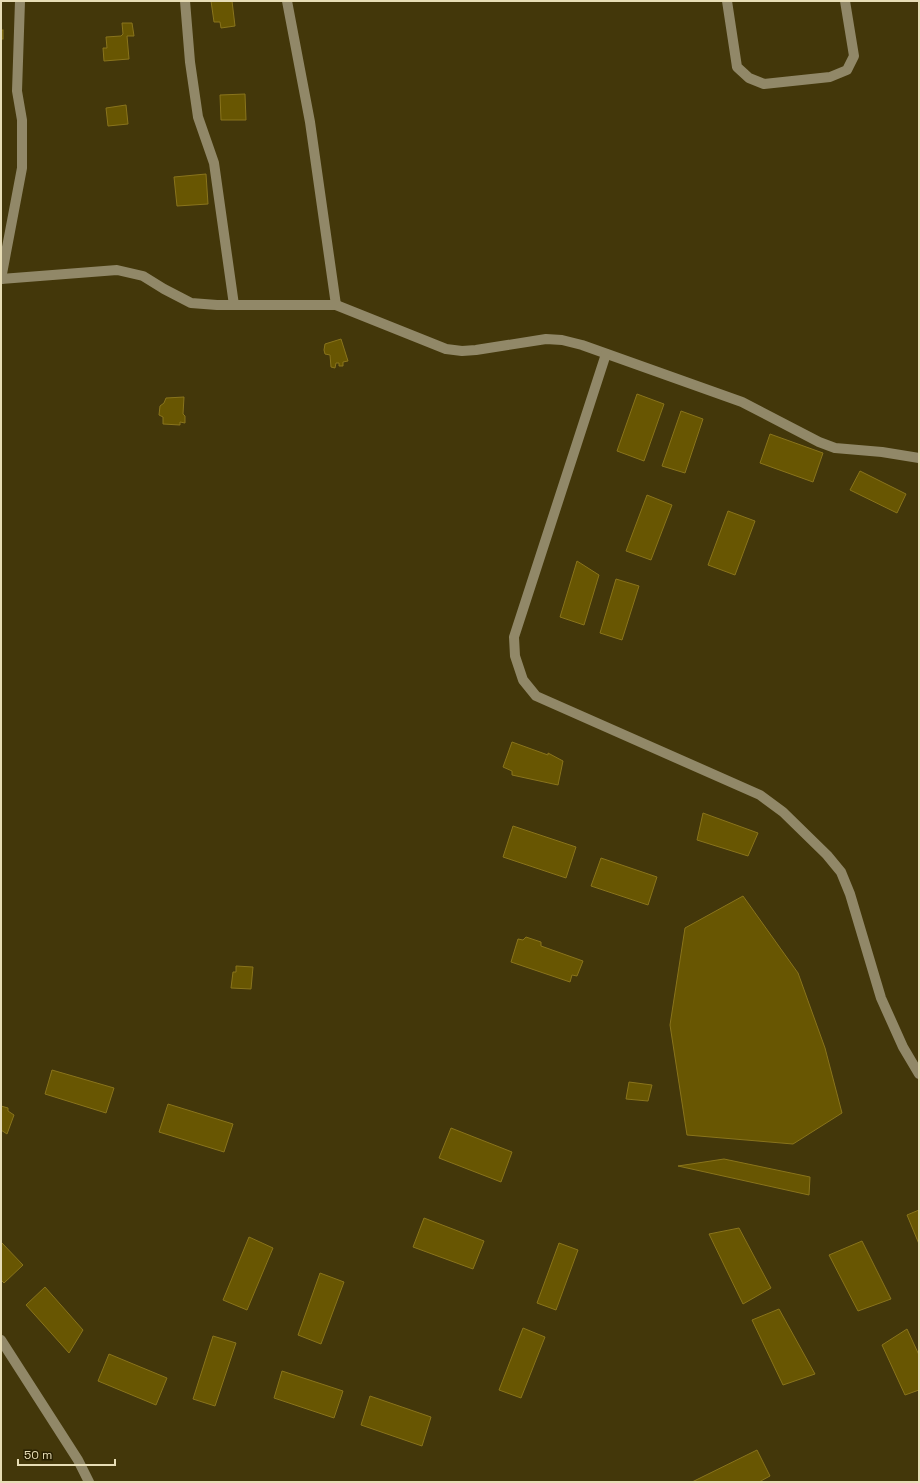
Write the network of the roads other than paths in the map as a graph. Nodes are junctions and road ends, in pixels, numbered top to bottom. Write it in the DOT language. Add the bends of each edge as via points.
graph roads {
  1 [pos="20,1"];
  2 [pos="185,1"];
  3 [pos="287,1"];
  4 [pos="727,1"];
  5 [pos="845,1"];
  6 [pos="1,279"];
  7 [pos="234,305"];
  8 [pos="336,305"];
  9 [pos="606,354"];
  10 [pos="919,458"];
  11 [pos="919,1074"];
  12 [pos="1,1340"];
  13 [pos="89,1482"];
  1 -- 6 [label="street" via="17,91 22,120 22,168"];
  2 -- 7 [label="street" via="198,116 214,163"];
  3 -- 8 [label="street" via="310,122"];
  4 -- 5 [label="street" via="737,67 749,78 764,84 830,77 847,70 854,56"];
  6 -- 7 [label="street" via="116,270 143,276 191,303"];
  7 -- 8 [label="street"];
  8 -- 9 [label="street" via="446,349 476,350 546,339 562,340"];
  9 -- 10 [label="street" via="742,402 835,448"];
  9 -- 11 [label="street" via="514,637 515,656 523,680 536,696 760,795 783,812 827,855 841,872 882,998 903,1047"];
  12 -- 13 [label="street" via="78,1460"];
}
